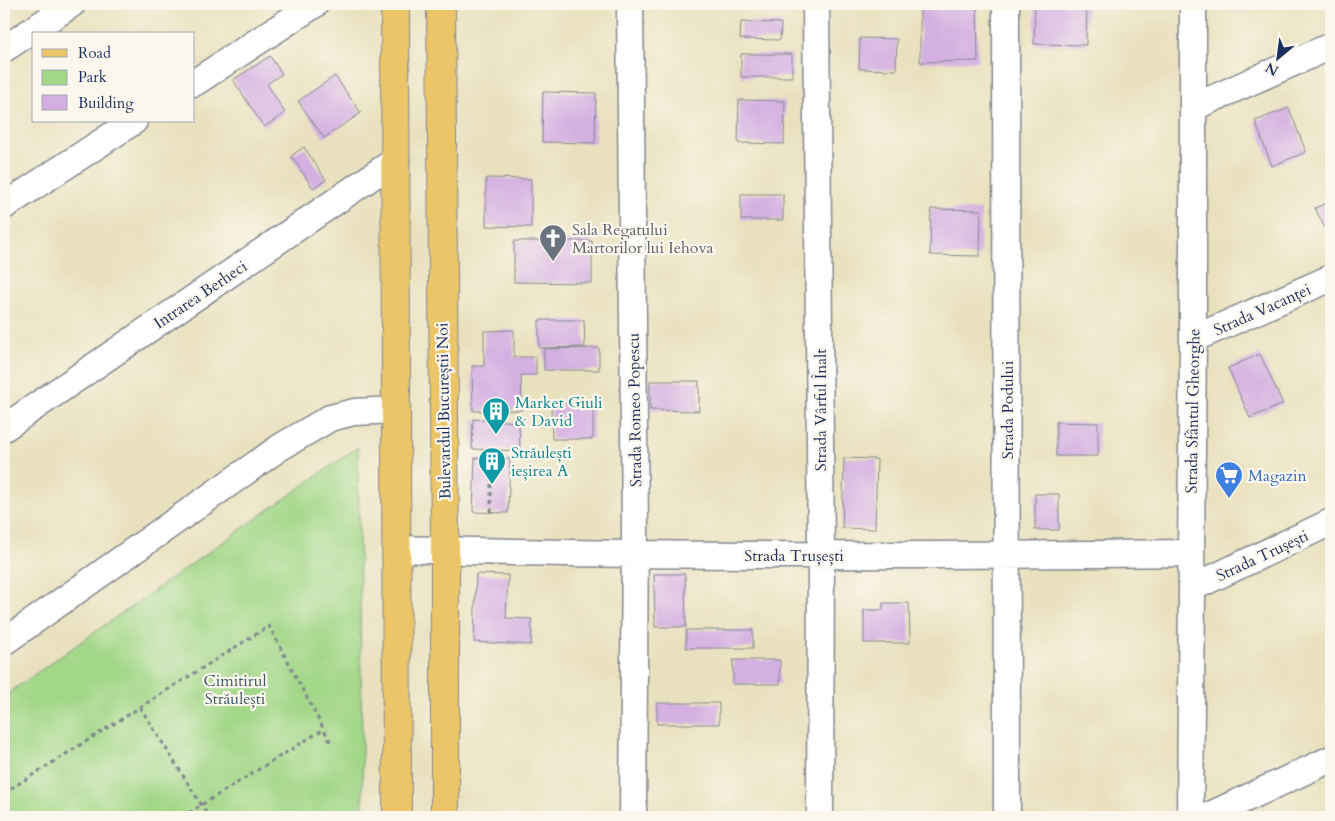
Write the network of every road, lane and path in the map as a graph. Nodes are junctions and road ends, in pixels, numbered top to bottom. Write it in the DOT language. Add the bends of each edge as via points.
graph roads {
  1 [pos="72,4"];
  2 [pos="315,4"];
  3 [pos="395,4"];
  4 [pos="441,4"];
  5 [pos="630,4"];
  6 [pos="816,4"];
  7 [pos="1006,4"];
  8 [pos="1193,4"];
  9 [pos="1331,46"];
  10 [pos="4,49"];
  11 [pos="195,82"];
  12 [pos="1194,107"];
  13 [pos="132,122"];
  14 [pos="396,160"];
  15 [pos="4,206"];
  16 [pos="1331,278"];
  17 [pos="1193,339"];
  18 [pos="396,410"];
  19 [pos="4,428"];
  20 [pos="491,452"];
  21 [pos="491,512"];
  22 [pos="1331,522"];
  23 [pos="397,549"];
  24 [pos="445,550"];
  25 [pos="635,553"];
  26 [pos="1191,553"];
  27 [pos="821,555"];
  28 [pos="1008,555"];
  29 [pos="1192,588"];
  30 [pos="4,642"];
  31 [pos="140,707"];
  32 [pos="324,729"];
  33 [pos="331,743"];
  34 [pos="1331,760"];
  35 [pos="4,793"];
  36 [pos="202,805"];
  37 [pos="182,817"];
  38 [pos="209,817"];
  39 [pos="397,817"];
  40 [pos="445,817"];
  41 [pos="634,817"];
  42 [pos="820,817"];
  43 [pos="1007,817"];
  44 [pos="1190,817"];
  45 [pos="1206,817"];
  1 -- 10 [label="street"];
  2 -- 11 [label="street"];
  3 -- 14 [label="main road"];
  4 -- 24 [label="main road, Bulevardul Bucureștii Noi"];
  5 -- 25 [label="street, Strada Romeo Popescu"];
  6 -- 27 [label="street, Strada Vârful Înalt"];
  7 -- 28 [label="street, Strada Podului"];
  8 -- 12 [label="street, Strada Sfântul Gheorghe"];
  9 -- 12 [label="street"];
  12 -- 17 [label="street, Strada Sfântul Gheorghe"];
  13 -- 15 [label="street"];
  14 -- 18 [label="main road"];
  14 -- 19 [label="street, Intrarea Berheci"];
  16 -- 17 [label="street, Strada Vacanței"];
  17 -- 26 [label="street, Strada Sfântul Gheorghe"];
  18 -- 23 [label="main road"];
  18 -- 30 [label="street" via="354,412 330,418 279,448"];
  20 -- 21 [label="path"];
  22 -- 29 [label="street, Strada Trușești"];
  23 -- 24 [label="street, Strada Trușești"];
  23 -- 39 [label="main road"];
  24 -- 25 [label="street, Strada Trușești"];
  24 -- 40 [label="main road, Bulevardul Bucureștii Noi"];
  25 -- 27 [label="street, Strada Trușești"];
  25 -- 41 [label="street, Strada Romeo Popescu"];
  26 -- 28 [label="street, Strada Trușești"];
  26 -- 29 [label="street, Strada Sfântul Gheorghe"];
  27 -- 28 [label="street, Strada Trușești"];
  27 -- 42 [label="street, Strada Vârful Înalt"];
  28 -- 43 [label="street, Strada Podului"];
  29 -- 44 [label="street, Strada Sfântul Gheorghe"];
  31 -- 32 [label="path" via="269,626"];
  31 -- 35 [label="path"];
  31 -- 36 [label="path"];
  32 -- 33 [label="path"];
  32 -- 36 [label="path"];
  34 -- 45 [label="street"];
  36 -- 37 [label="path"];
  36 -- 38 [label="path"];
}
